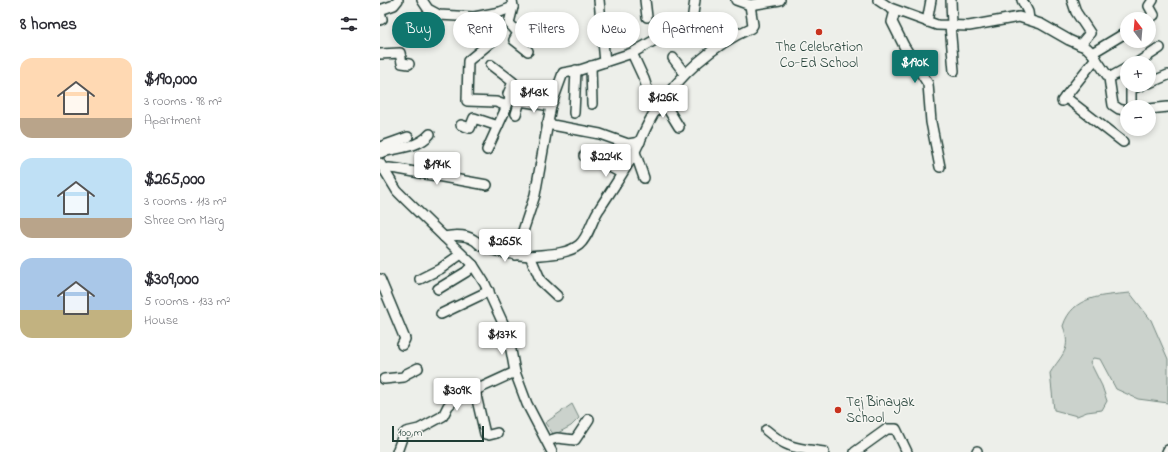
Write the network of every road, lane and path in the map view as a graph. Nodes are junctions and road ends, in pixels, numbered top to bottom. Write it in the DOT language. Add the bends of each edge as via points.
graph roads {
  1 [pos="398,0"];
  2 [pos="422,0"];
  3 [pos="599,0"];
  4 [pos="646,0"];
  5 [pos="695,0"];
  6 [pos="736,0"];
  7 [pos="780,0"];
  8 [pos="878,0"];
  9 [pos="931,0"];
  10 [pos="951,0"];
  11 [pos="1022,0"];
  12 [pos="1072,0"];
  13 [pos="1153,0"];
  14 [pos="513,3"];
  15 [pos="750,5"];
  16 [pos="380,11"];
  17 [pos="895,11"];
  18 [pos="500,12"];
  19 [pos="1152,12"];
  20 [pos="453,17"];
  21 [pos="647,17"];
  22 [pos="1029,19"];
  23 [pos="380,20"];
  24 [pos="927,22"];
  25 [pos="951,25"];
  26 [pos="1120,37"];
  27 [pos="1080,45"];
  28 [pos="484,48"];
  29 [pos="1160,48"];
  30 [pos="528,51"];
  31 [pos="632,53"];
  32 [pos="380,54"];
  33 [pos="1094,56"];
  34 [pos="1148,56"];
  35 [pos="674,58"];
  36 [pos="605,62"];
  37 [pos="409,64"];
  38 [pos="491,66"];
  39 [pos="590,66"];
  40 [pos="576,70"];
  41 [pos="954,71"];
  42 [pos="1120,72"];
  43 [pos="685,74"];
  44 [pos="1168,76"];
  45 [pos="1109,78"];
  46 [pos="1156,80"];
  47 [pos="663,101"];
  48 [pos="512,102"];
  49 [pos="592,104"];
  50 [pos="551,106"];
  51 [pos="1168,107"];
  52 [pos="1156,108"];
  53 [pos="1120,109"];
  54 [pos="655,112"];
  55 [pos="574,113"];
  56 [pos="516,114"];
  57 [pos="547,124"];
  58 [pos="461,125"];
  59 [pos="498,126"];
  60 [pos="679,127"];
  61 [pos="430,134"];
  62 [pos="408,137"];
  63 [pos="640,142"];
  64 [pos="1123,142"];
  65 [pos="380,147"];
  66 [pos="487,150"];
  67 [pos="635,152"];
  68 [pos="380,153"];
  69 [pos="584,156"];
  70 [pos="382,167"];
  71 [pos="940,167"];
  72 [pos="621,173"];
  73 [pos="644,178"];
  74 [pos="487,185"];
  75 [pos="444,237"];
  76 [pos="460,254"];
  77 [pos="515,255"];
  78 [pos="530,256"];
  79 [pos="473,265"];
  80 [pos="380,279"];
  81 [pos="420,279"];
  82 [pos="438,289"];
  83 [pos="489,291"];
  84 [pos="557,296"];
  85 [pos="441,314"];
  86 [pos="402,345"];
  87 [pos="418,368"];
  88 [pos="516,372"];
  89 [pos="384,379"];
  90 [pos="475,391"];
  91 [pos="589,419"];
  92 [pos="766,430"];
  93 [pos="497,433"];
  94 [pos="547,441"];
  95 [pos="397,452"];
  96 [pos="552,452"];
  97 [pos="824,452"];
  98 [pos="855,452"];
  99 [pos="907,452"];
  1 -- 16 [label="street" via="394,5"];
  2 -- 20 [label="street" via="428,9 439,15"];
  3 -- 36 [label="street"];
  4 -- 21 [label="street"];
  5 -- 31 [label="street" via="690,23 675,26"];
  6 -- 15 [label="street"];
  7 -- 15 [label="street"];
  8 -- 17 [label="street"];
  9 -- 24 [label="street"];
  10 -- 25 [label="street"];
  11 -- 22 [label="street"];
  12 -- 27 [label="street" via="1076,12 1090,33"];
  13 -- 19 [label="street" via="1149,6"];
  14 -- 18 [label="street"];
  14 -- 30 [label="street" via="509,23 518,33 514,40"];
  15 -- 43 [label="street" via="753,25 751,28 721,44"];
  16 -- 23 [label="street"];
  17 -- 24 [label="street"];
  17 -- 71 [label="street" via="892,22 928,84 931,122"];
  22 -- 25 [label="street" via="1019,17 983,24"];
  22 -- 27 [label="street"];
  24 -- 25 [label="street"];
  25 -- 41 [label="street"];
  26 -- 33 [label="street"];
  27 -- 33 [label="street"];
  28 -- 48 [label="street" via="468,61 467,101"];
  29 -- 34 [label="street"];
  31 -- 36 [label="street"];
  31 -- 54 [label="street"];
  32 -- 37 [label="street" via="400,52 402,63"];
  33 -- 45 [label="street"];
  33 -- 64 [label="street" via="1064,99"];
  35 -- 43 [label="street"];
  36 -- 39 [label="street"];
  38 -- 48 [label="street" via="513,82 508,94"];
  39 -- 40 [label="street"];
  39 -- 49 [label="street"];
  40 -- 50 [label="street" via="563,73"];
  40 -- 55 [label="street"];
  42 -- 45 [label="street"];
  43 -- 47 [label="street"];
  44 -- 46 [label="street"];
  45 -- 53 [label="street" via="1113,105"];
  47 -- 54 [label="street"];
  47 -- 60 [label="street"];
  48 -- 50 [label="street"];
  48 -- 56 [label="street"];
  48 -- 59 [label="street"];
  50 -- 57 [label="street"];
  51 -- 52 [label="street"];
  54 -- 63 [label="street"];
  57 -- 63 [label="street" via="600,134 628,144"];
  57 -- 77 [label="street" via="536,195"];
  58 -- 59 [label="street" via="470,128 474,118"];
  59 -- 66 [label="street"];
  61 -- 68 [label="street" via="417,144"];
  62 -- 65 [label="street"];
  63 -- 67 [label="street"];
  67 -- 72 [label="street"];
  67 -- 73 [label="street"];
  69 -- 72 [label="street"];
  70 -- 74 [label="street"];
  70 -- 75 [label="street" via="406,200"];
  72 -- 78 [label="street" via="579,245 567,252"];
  75 -- 76 [label="street"];
  75 -- 77 [label="street" via="467,237 482,247"];
  76 -- 79 [label="street"];
  76 -- 81 [label="street" via="440,269"];
  77 -- 78 [label="street"];
  78 -- 84 [label="street" via="541,281"];
  79 -- 82 [label="street"];
  79 -- 83 [label="street"];
  80 -- 86 [label="street" via="405,340"];
  83 -- 85 [label="street"];
  83 -- 88 [label="street" via="510,342"];
  87 -- 89 [label="street" via="404,377"];
  88 -- 90 [label="street"];
  88 -- 94 [label="street" via="532,415"];
  90 -- 93 [label="street" via="484,434"];
  90 -- 95 [label="street" via="454,400 443,416 403,435"];
  91 -- 94 [label="street" via="575,440 556,438"];
  92 -- 97 [label="street" via="781,443 792,448"];
  94 -- 96 [label="street"];
  98 -- 99 [label="street" via="892,428 896,429"];
}
